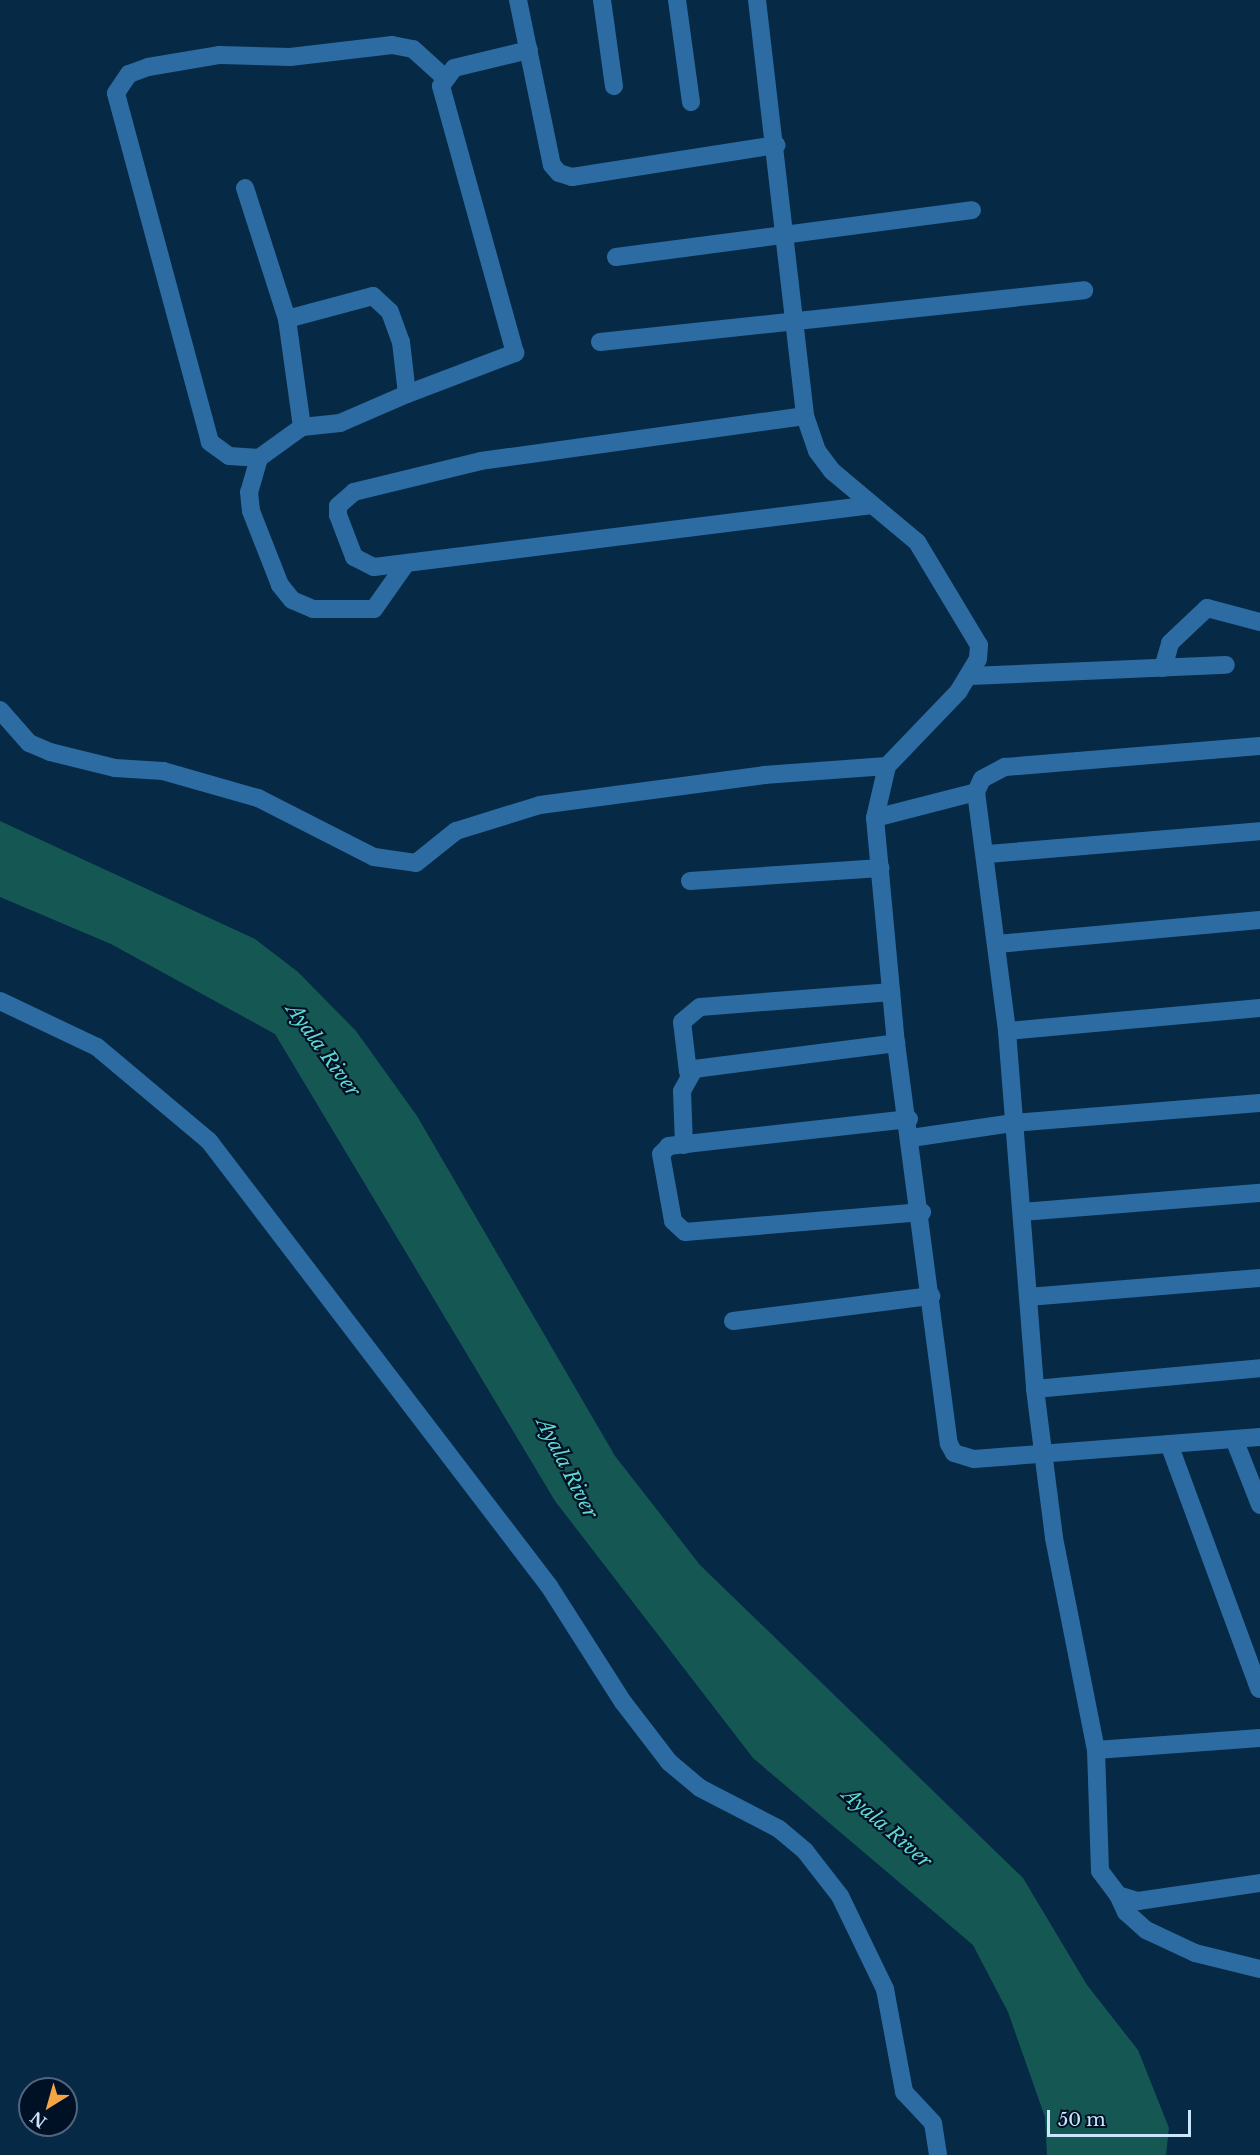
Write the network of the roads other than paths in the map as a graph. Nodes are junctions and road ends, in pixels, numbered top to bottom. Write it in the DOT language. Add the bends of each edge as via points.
graph roads {
  1 [pos="518,0"];
  2 [pos="602,0"];
  3 [pos="677,0"];
  4 [pos="757,0"];
  5 [pos="529,50"];
  6 [pos="444,77"];
  7 [pos="614,86"];
  8 [pos="691,102"];
  9 [pos="777,145"];
  10 [pos="245,188"];
  11 [pos="972,210"];
  12 [pos="786,234"];
  13 [pos="616,257"];
  14 [pos="1084,290"];
  15 [pos="287,319"];
  16 [pos="795,322"];
  17 [pos="600,342"];
  18 [pos="407,394"];
  19 [pos="805,416"];
  20 [pos="302,427"];
  21 [pos="259,458"];
  22 [pos="872,505"];
  23 [pos="405,565"];
  24 [pos="1260,622"];
  25 [pos="1226,665"];
  26 [pos="1163,668"];
  27 [pos="970,676"];
  28 [pos="0,710"];
  29 [pos="1260,746"];
  30 [pos="887,766"];
  31 [pos="976,792"];
  32 [pos="875,818"];
  33 [pos="1260,831"];
  34 [pos="988,854"];
  35 [pos="881,868"];
  36 [pos="690,880"];
  37 [pos="1260,920"];
  38 [pos="997,945"];
  39 [pos="891,992"];
  40 [pos="0,1001"];
  41 [pos="1260,1008"];
  42 [pos="1007,1031"];
  43 [pos="896,1043"];
  44 [pos="688,1072"];
  45 [pos="1260,1103"];
  46 [pos="909,1119"];
  47 [pos="1012,1124"];
  48 [pos="911,1138"];
  49 [pos="684,1145"];
  50 [pos="1260,1193"];
  51 [pos="922,1212"];
  52 [pos="1022,1212"];
  53 [pos="1260,1278"];
  54 [pos="931,1296"];
  55 [pos="1028,1296"];
  56 [pos="733,1321"];
  57 [pos="1260,1368"];
  58 [pos="1035,1389"];
  59 [pos="1260,1437"];
  60 [pos="1234,1439"];
  61 [pos="1169,1444"];
  62 [pos="1045,1453"];
  63 [pos="1260,1505"];
  64 [pos="1259,1689"];
  65 [pos="1260,1738"];
  66 [pos="1096,1750"];
  67 [pos="1260,1883"];
  68 [pos="1118,1894"];
  69 [pos="1260,1970"];
  70 [pos="938,2155"];
  1 -- 5 [label="street"];
  2 -- 7 [label="street"];
  3 -- 8 [label="street"];
  4 -- 9 [label="street"];
  5 -- 6 [label="street" via="454,68"];
  5 -- 9 [label="street" via="552,165 559,173 572,177"];
  6 -- 18 [label="street" via="443,101 517,343 508,358"];
  6 -- 21 [label="street" via="413,49 392,45 159,65 129,74 116,93 210,442 229,456"];
  9 -- 12 [label="street"];
  10 -- 15 [label="street"];
  11 -- 12 [label="street"];
  12 -- 13 [label="street"];
  12 -- 16 [label="street"];
  14 -- 16 [label="street"];
  15 -- 18 [label="street" via="365,296 380,299 401,342"];
  15 -- 20 [label="street"];
  16 -- 17 [label="street"];
  16 -- 19 [label="street"];
  18 -- 20 [label="street" via="340,423"];
  19 -- 22 [label="street" via="817,451 832,471"];
  19 -- 23 [label="street" via="481,461 344,498 338,515 354,556 374,567"];
  20 -- 21 [label="street"];
  21 -- 23 [label="street" via="249,492 251,511 280,585 292,600 313,609 374,609"];
  22 -- 23 [label="street"];
  22 -- 27 [label="street" via="917,542 977,634 978,659"];
  24 -- 26 [label="street" via="1207,608 1170,643"];
  25 -- 26 [label="street"];
  26 -- 27 [label="street"];
  27 -- 30 [label="street"];
  28 -- 30 [label="street" via="29,743 50,752 115,768 163,771 258,798 374,857 416,863 456,831 540,805 764,775"];
  29 -- 31 [label="street" via="1005,767 982,779"];
  30 -- 32 [label="street"];
  31 -- 32 [label="street"];
  31 -- 34 [label="street"];
  32 -- 35 [label="street"];
  33 -- 34 [label="street"];
  34 -- 38 [label="street"];
  35 -- 36 [label="street"];
  35 -- 39 [label="street"];
  37 -- 38 [label="street"];
  38 -- 42 [label="street"];
  39 -- 43 [label="street"];
  39 -- 44 [label="street" via="700,1007 681,1022"];
  40 -- 70 [label="street" via="97,1047 209,1141 549,1586 623,1702 669,1762 700,1788 779,1829 805,1851 840,1896 885,1989 904,2092 933,2123"];
  41 -- 42 [label="street"];
  42 -- 47 [label="street"];
  43 -- 44 [label="street"];
  43 -- 46 [label="street"];
  44 -- 49 [label="street" via="682,1091"];
  45 -- 47 [label="street"];
  46 -- 48 [label="street"];
  46 -- 49 [label="street"];
  47 -- 48 [label="street"];
  47 -- 52 [label="street"];
  48 -- 51 [label="street"];
  49 -- 51 [label="street" via="666,1147 660,1154 673,1221 685,1233"];
  50 -- 52 [label="street"];
  51 -- 54 [label="street"];
  52 -- 55 [label="street"];
  53 -- 55 [label="street"];
  54 -- 56 [label="street"];
  54 -- 62 [label="street" via="947,1437 954,1453 974,1460"];
  55 -- 58 [label="street"];
  57 -- 58 [label="street"];
  58 -- 62 [label="street"];
  59 -- 60 [label="street"];
  60 -- 61 [label="street"];
  60 -- 63 [label="street"];
  61 -- 62 [label="street"];
  61 -- 64 [label="street"];
  62 -- 66 [label="street" via="1054,1538"];
  65 -- 66 [label="street"];
  66 -- 68 [label="street" via="1096,1850 1105,1883"];
  67 -- 68 [label="street" via="1183,1899 1138,1901"];
  68 -- 69 [label="street" via="1126,1912 1146,1930 1195,1953"];
}
